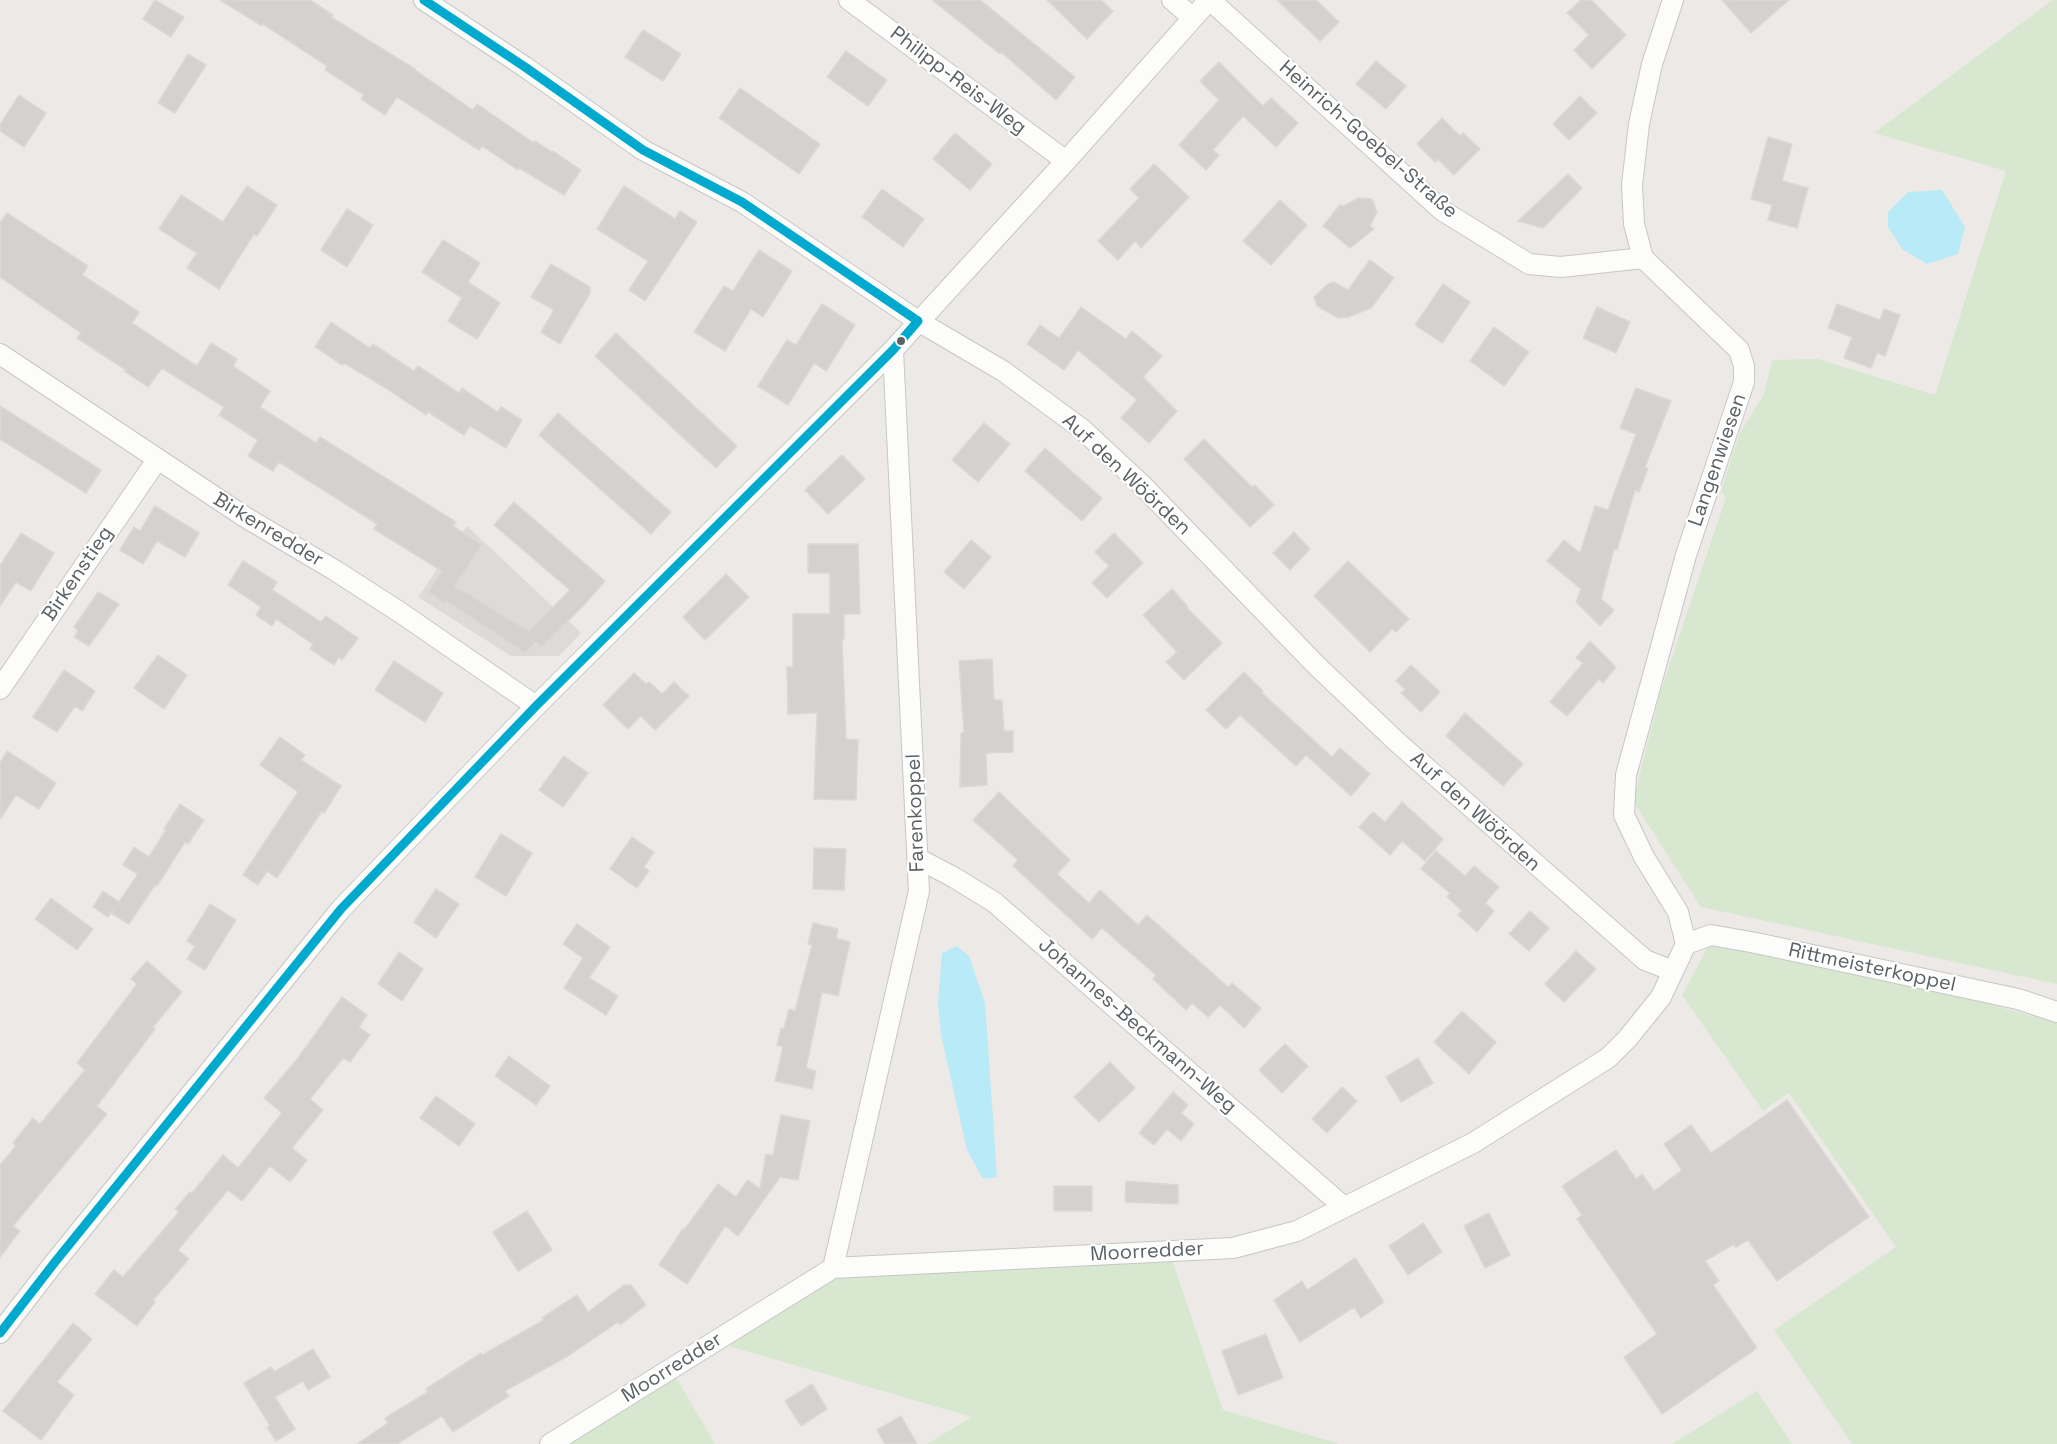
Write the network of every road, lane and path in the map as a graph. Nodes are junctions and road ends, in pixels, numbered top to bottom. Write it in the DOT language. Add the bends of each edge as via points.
graph roads {
  1 [pos="424,0"];
  2 [pos="849,0"];
  3 [pos="1173,0"];
  4 [pos="1209,0"];
  5 [pos="1672,0"];
  6 [pos="1192,18"];
  7 [pos="1066,161"];
  8 [pos="1643,258"];
  9 [pos="918,321"];
  10 [pos="893,350"];
  11 [pos="0,354"];
  12 [pos="157,460"];
  13 [pos="0,689"];
  14 [pos="536,706"];
  15 [pos="919,859"];
  16 [pos="1686,944"];
  17 [pos="1673,971"];
  18 [pos="2057,1012"];
  19 [pos="1344,1207"];
  20 [pos="833,1268"];
  21 [pos="0,1333"];
  22 [pos="550,1444"];
  1 -- 9 [label="street, Auf den Wöörden" via="643,150 742,202"];
  2 -- 7 [label="street, Philipp-Reis-Weg"];
  3 -- 6 [label="street"];
  4 -- 6 [label="street"];
  4 -- 8 [label="street, Heinrich-Goebel-Straße" via="1443,211 1529,264 1561,267"];
  5 -- 8 [label="street" via="1652,64 1632,184 1634,224"];
  6 -- 7 [label="street"];
  7 -- 9 [label="street"];
  8 -- 16 [label="street, Langenwiesen" via="1739,350 1743,366 1744,382 1686,555 1626,775 1624,815 1678,912"];
  9 -- 10 [label="street"];
  9 -- 17 [label="street, Auf den Wöörden" via="1002,371 1082,429 1397,742 1645,960"];
  10 -- 14 [label="street"];
  10 -- 15 [label="street, Farenkoppel"];
  11 -- 12 [label="street, Birkenredder"];
  12 -- 13 [label="street, Birkenstieg"];
  12 -- 14 [label="street, Birkenredder" via="336,571"];
  14 -- 21 [label="street" via="341,909"];
  15 -- 19 [label="street, Johannes-Beckmann-Weg" via="994,902"];
  15 -- 20 [label="street, Farenkoppel" via="919,891"];
  16 -- 17 [label="street, Moorredder"];
  16 -- 18 [label="street, Rittmeisterkoppel" via="1711,935 1745,941 2018,999"];
  17 -- 19 [label="street, Moorredder" via="1661,997 1608,1058 1473,1143"];
  19 -- 20 [label="street, Moorredder" via="1297,1231 1233,1248"];
  20 -- 22 [label="street, Moorredder"];
}
